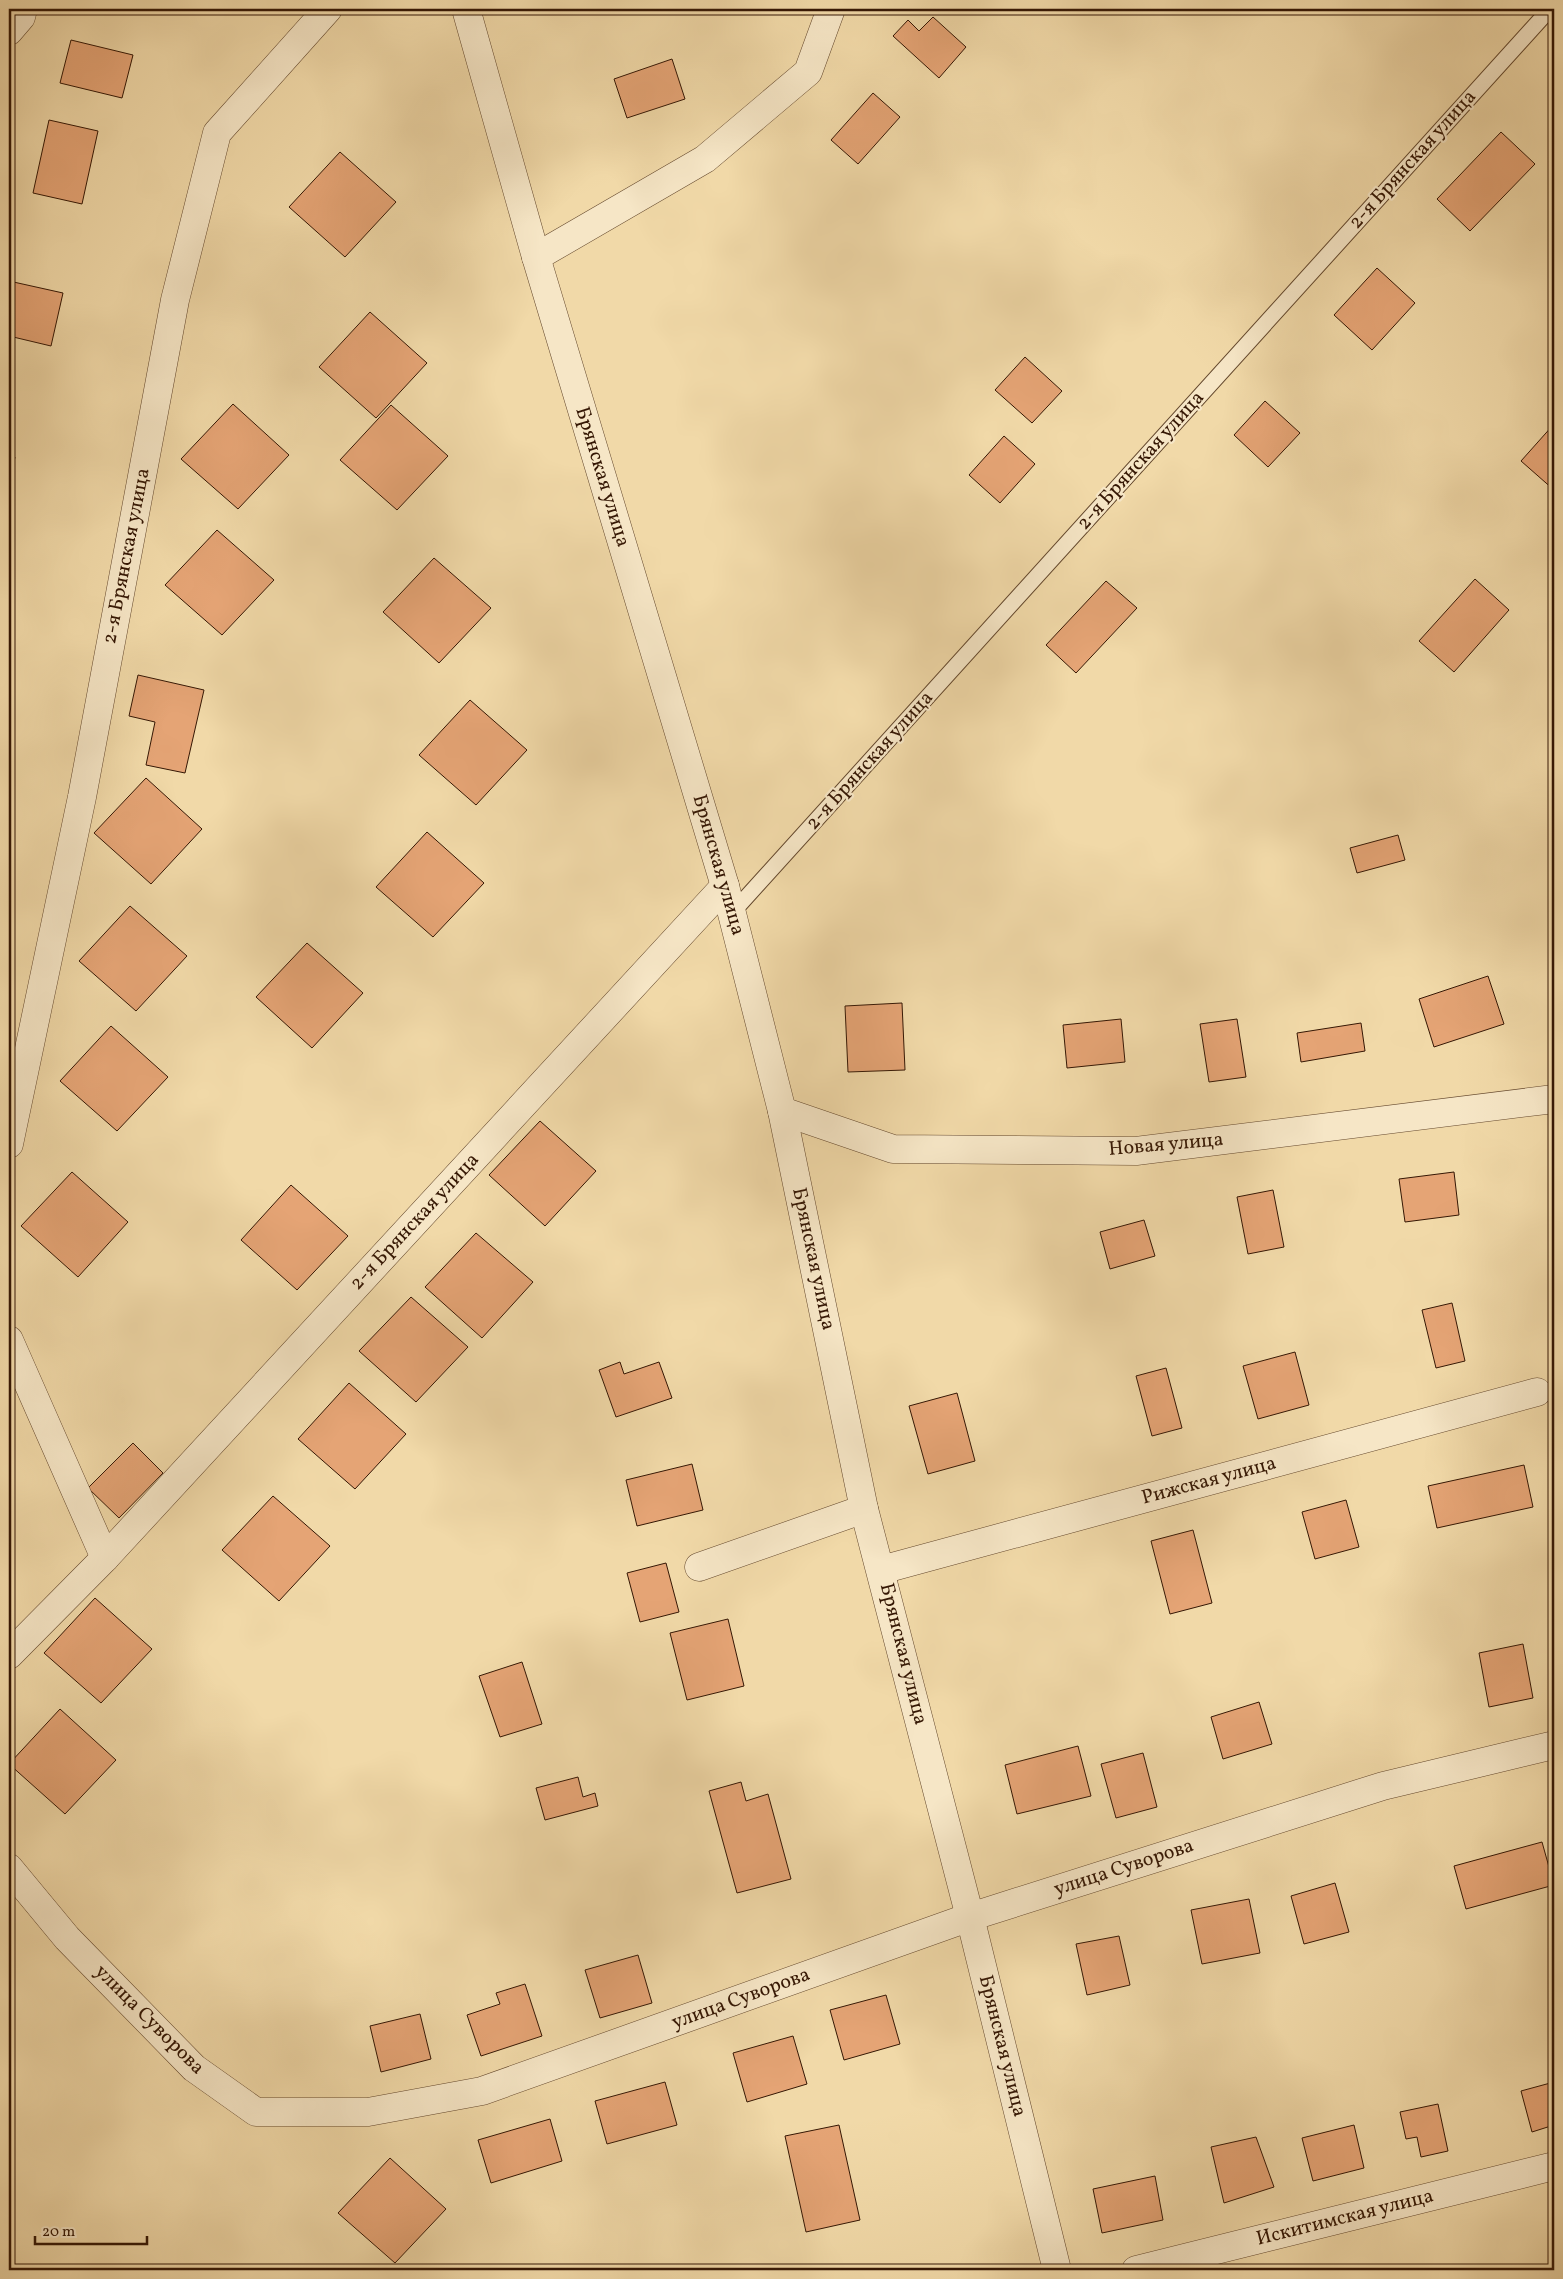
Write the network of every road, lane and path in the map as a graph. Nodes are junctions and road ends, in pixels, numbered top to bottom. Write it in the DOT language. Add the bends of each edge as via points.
graph roads {
  1 [pos="23,9"];
  2 [pos="328,9"];
  3 [pos="466,9"];
  4 [pos="831,9"];
  5 [pos="1550,9"];
  6 [pos="9,30"];
  7 [pos="536,257"];
  8 [pos="726,886"];
  9 [pos="732,913"];
  10 [pos="1554,1099"];
  11 [pos="782,1112"];
  12 [pos="9,1144"];
  13 [pos="9,1340"];
  14 [pos="1537,1392"];
  15 [pos="864,1509"];
  16 [pos="105,1558"];
  17 [pos="699,1567"];
  18 [pos="881,1570"];
  19 [pos="9,1656"];
  20 [pos="1554,1745"];
  21 [pos="9,1868"];
  22 [pos="970,1917"];
  23 [pos="1554,2166"];
  24 [pos="1057,2270"];
  25 [pos="1136,2270"];
  1 -- 6 [label="street" via="21,17"];
  2 -- 12 [label="street, 2-я Брянская улица" via="217,133 176,300 82,797"];
  3 -- 7 [label="street, Брянская улица"];
  4 -- 7 [label="street" via="808,72 705,159"];
  5 -- 9 [label="lane, 2-я Брянская улица"];
  7 -- 8 [label="street, Брянская улица"];
  8 -- 9 [label="street, Брянская улица"];
  8 -- 16 [label="street, 2-я Брянская улица"];
  9 -- 11 [label="street, Брянская улица"];
  10 -- 11 [label="street, Новая улица" via="1136,1151 893,1149"];
  11 -- 15 [label="street, Брянская улица"];
  13 -- 16 [label="street"];
  14 -- 18 [label="street, Рижская улица"];
  15 -- 17 [label="street"];
  15 -- 18 [label="street, Брянская улица"];
  16 -- 19 [label="street, 2-я Брянская улица"];
  18 -- 22 [label="street, Брянская улица"];
  20 -- 22 [label="street, улица Суворова" via="1383,1786"];
  21 -- 22 [label="street, улица Суворова" via="67,1938 194,2068 256,2112 368,2112 482,2091"];
  22 -- 24 [label="street, Брянская улица"];
  23 -- 25 [label="street, Искитимская улица"];
}
